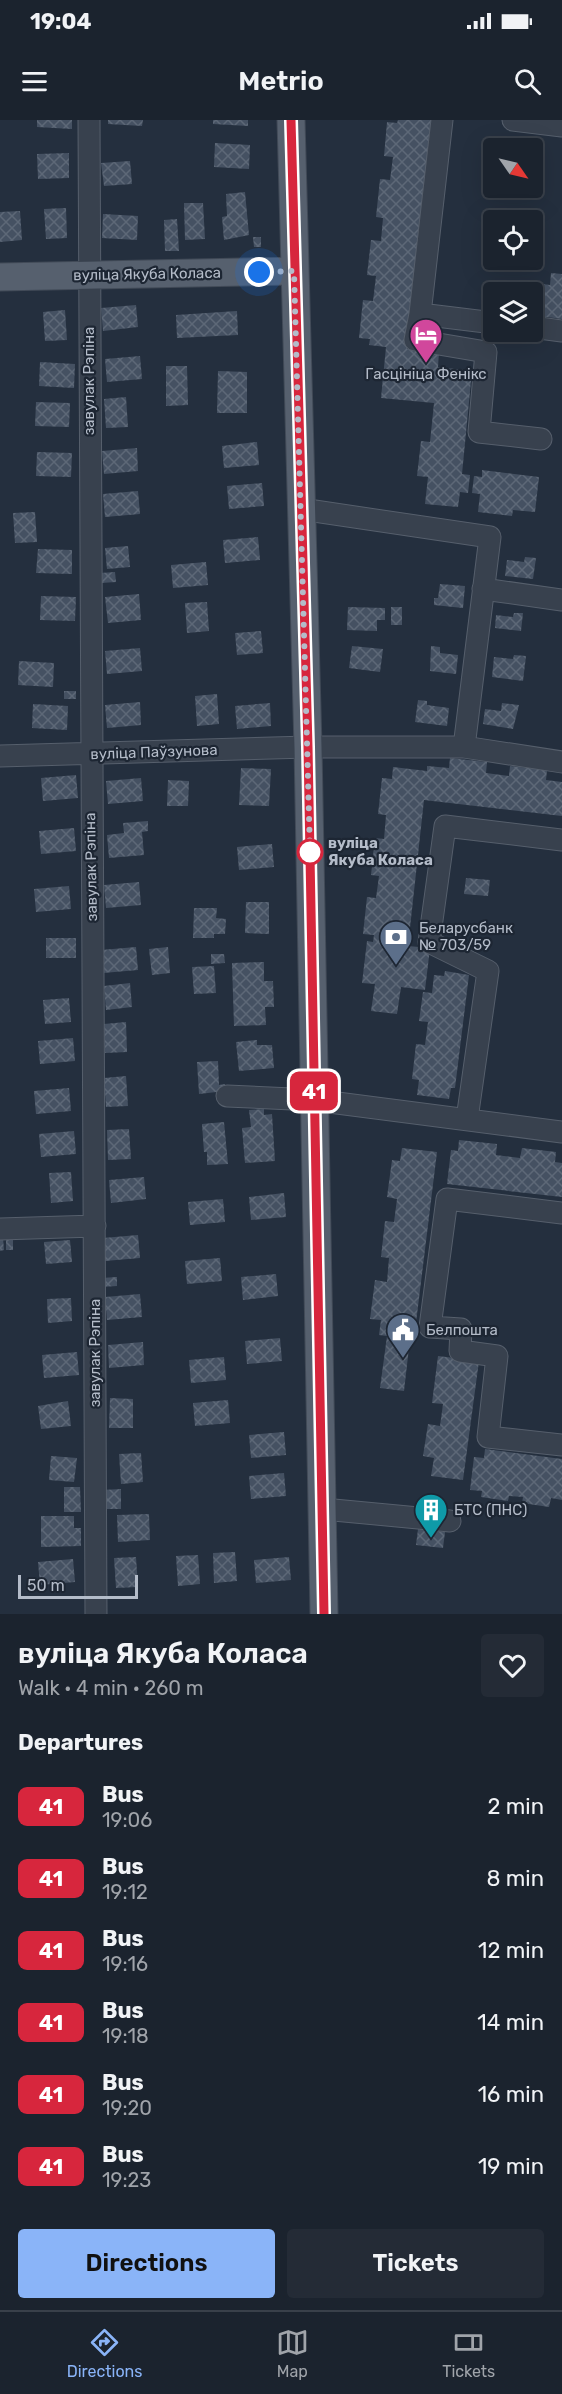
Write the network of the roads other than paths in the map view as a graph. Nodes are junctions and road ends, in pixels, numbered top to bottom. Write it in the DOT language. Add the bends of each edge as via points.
graph roads {
  1 [pos="89,120"];
  2 [pos="291,120"];
  3 [pos="442,120"];
  4 [pos="513,120"];
  5 [pos="562,126"];
  6 [pos="294,271"];
  7 [pos="88,275"];
  8 [pos="0,277"];
  9 [pos="420,314"];
  10 [pos="483,322"];
  11 [pos="543,328"];
  12 [pos="562,331"];
  13 [pos="542,439"];
  14 [pos="301,509"];
  15 [pos="483,589"];
  16 [pos="562,600"];
  17 [pos="308,747"];
  18 [pos="464,747"];
  19 [pos="90,755"];
  20 [pos="0,756"];
  21 [pos="562,762"];
  22 [pos="562,840"];
  23 [pos="227,1096"];
  24 [pos="314,1100"];
  25 [pos="467,1119"];
  26 [pos="562,1132"];
  27 [pos="562,1213"];
  28 [pos="95,1226"];
  29 [pos="0,1228"];
  30 [pos="562,1445"];
  31 [pos="323,1509"];
  32 [pos="450,1521"];
  33 [pos="96,1614"];
  34 [pos="324,1614"];
  1 -- 7 [label="street, завулак Рэпіна"];
  2 -- 6 [label="main road"];
  3 -- 9 [label="street"];
  4 -- 5 [label="street"];
  6 -- 7 [label="main road, вуліца Якуба Коласа"];
  6 -- 14 [label="main road"];
  7 -- 8 [label="main road, вуліца Якуба Коласа"];
  7 -- 19 [label="street, завулак Рэпіна"];
  9 -- 10 [label="street"];
  9 -- 13 [label="street" via="415,340 486,352 479,432"];
  11 -- 12 [label="street"];
  14 -- 15 [label="street" via="490,537"];
  14 -- 17 [label="main road"];
  15 -- 16 [label="street"];
  15 -- 18 [label="street"];
  17 -- 18 [label="street, вуліца Паўзунова"];
  17 -- 19 [label="street, вуліца Паўзунова"];
  17 -- 24 [label="main road"];
  18 -- 21 [label="street, вуліца Паўзунова"];
  19 -- 20 [label="street, вуліца Паўзунова"];
  19 -- 28 [label="street, завулак Рэпіна"];
  22 -- 25 [label="street" via="445,826 429,942 488,971"];
  23 -- 24 [label="street"];
  24 -- 25 [label="street"];
  24 -- 31 [label="main road"];
  25 -- 26 [label="street"];
  27 -- 30 [label="street" via="447,1199 430,1326 461,1329 460,1351 497,1356 488,1437"];
  28 -- 29 [label="street"];
  28 -- 33 [label="street, завулак Рэпіна"];
  31 -- 32 [label="street"];
  31 -- 34 [label="main road"];
}
